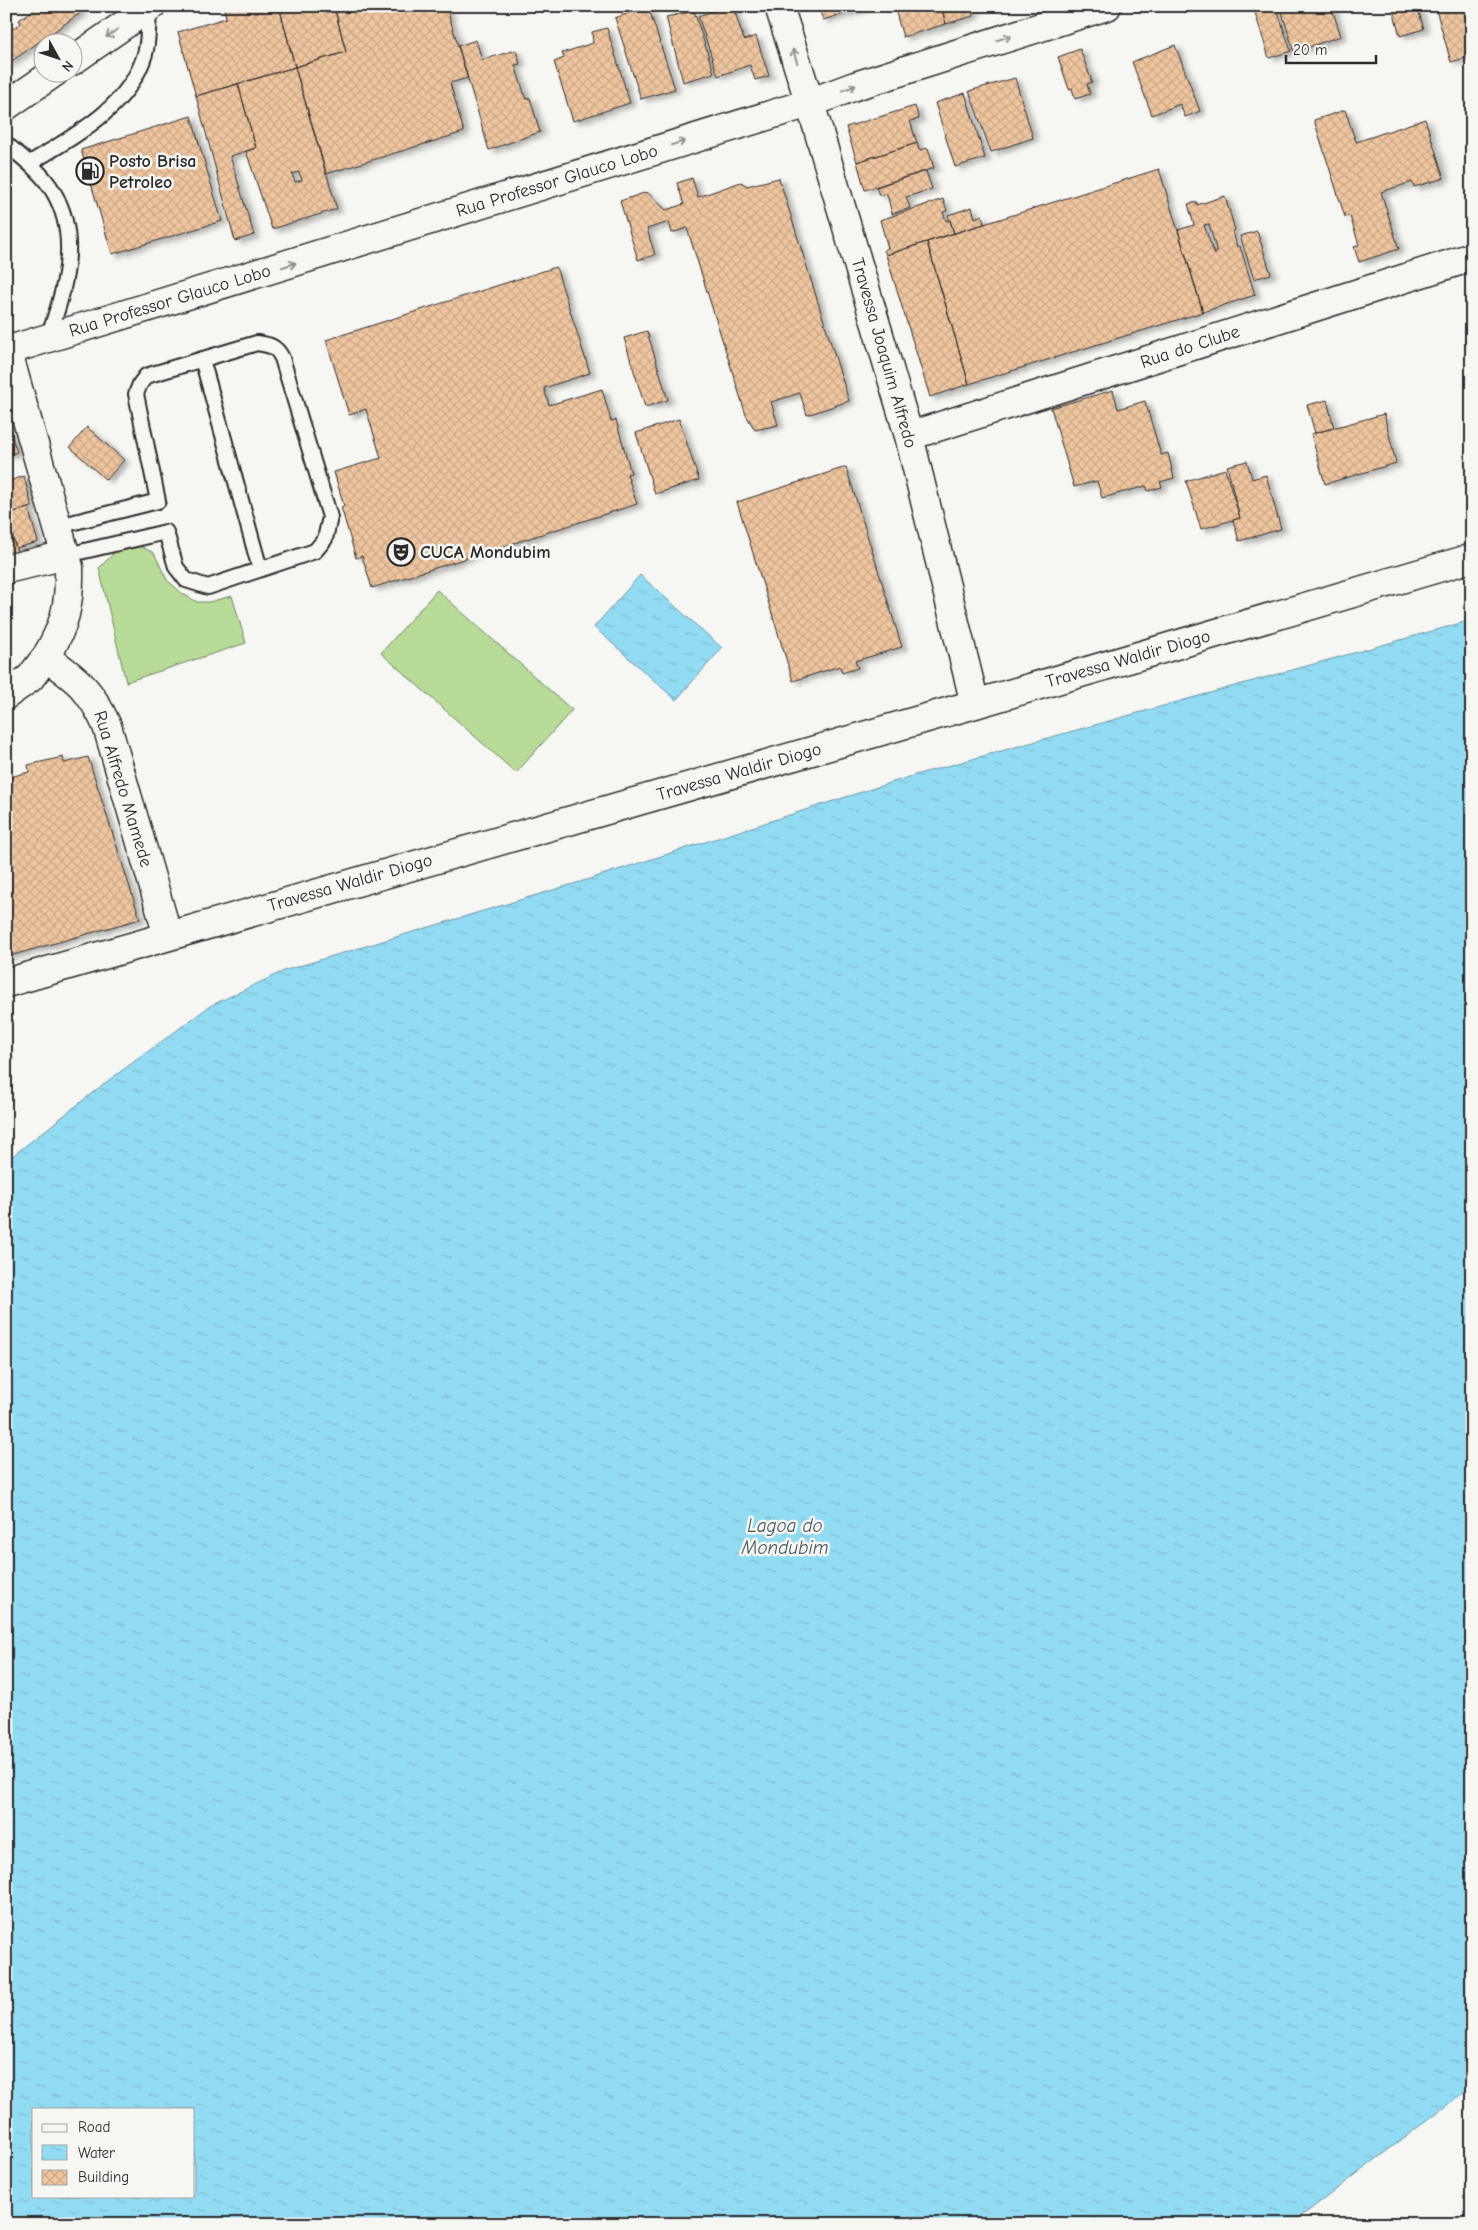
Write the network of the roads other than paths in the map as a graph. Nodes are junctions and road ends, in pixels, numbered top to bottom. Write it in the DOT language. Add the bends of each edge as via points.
graph roads {
  1 [pos="779,6"];
  2 [pos="1107,6"];
  3 [pos="150,7"];
  4 [pos="82,53"];
  5 [pos="41,82"];
  6 [pos="809,103"];
  7 [pos="6,106"];
  8 [pos="6,144"];
  9 [pos="30,163"];
  10 [pos="1472,257"];
  11 [pos="48,339"];
  12 [pos="7,349"];
  13 [pos="202,359"];
  14 [pos="909,436"];
  15 [pos="59,526"];
  16 [pos="67,555"];
  17 [pos="1472,558"];
  18 [pos="6,569"];
  19 [pos="260,569"];
  20 [pos="46,657"];
  21 [pos="6,696"];
  22 [pos="976,704"];
  23 [pos="168,936"];
  24 [pos="6,983"];
  6 -- 1 [label="street, Travessa Joaquim Alfredo, one-way"];
  6 -- 2 [label="street, Rua Professor Glauco Lobo, one-way"];
  3 -- 4 [label="street, one-way"];
  3 -- 9 [label="lane" via="145,54 132,83 110,109"];
  5 -- 7 [label="street"];
  11 -- 6 [label="street, Rua Professor Glauco Lobo, one-way"];
  6 -- 14 [label="street, Travessa Joaquim Alfredo"];
  8 -- 9 [label="lane"];
  9 -- 11 [label="lane" via="54,193 66,222 70,254 64,289"];
  10 -- 14 [label="street, Rua do Clube"];
  11 -- 12 [label="street, Rua Professor Glauco Lobo"];
  12 -- 15 [label="street"];
  13 -- 15 [label="lane" via="146,376 136,394 158,501"];
  13 -- 19 [label="lane"];
  13 -- 19 [label="lane" via="257,343 270,345 278,351 330,517 325,540 315,551"];
  14 -- 22 [label="street, Travessa Joaquim Alfredo"];
  15 -- 16 [label="street"];
  16 -- 18 [label="street"];
  16 -- 19 [label="lane" via="166,532 176,567 186,580 196,585 208,587"];
  16 -- 20 [label="street" via="70,591 66,614"];
  17 -- 22 [label="street, Travessa Waldir Diogo"];
  20 -- 21 [label="street" via="30,678"];
  20 -- 23 [label="street, Rua Alfredo Mamede" via="85,687 97,703 107,726"];
  22 -- 23 [label="street, Travessa Waldir Diogo"];
  23 -- 24 [label="street, Travessa Waldir Diogo"];
}
